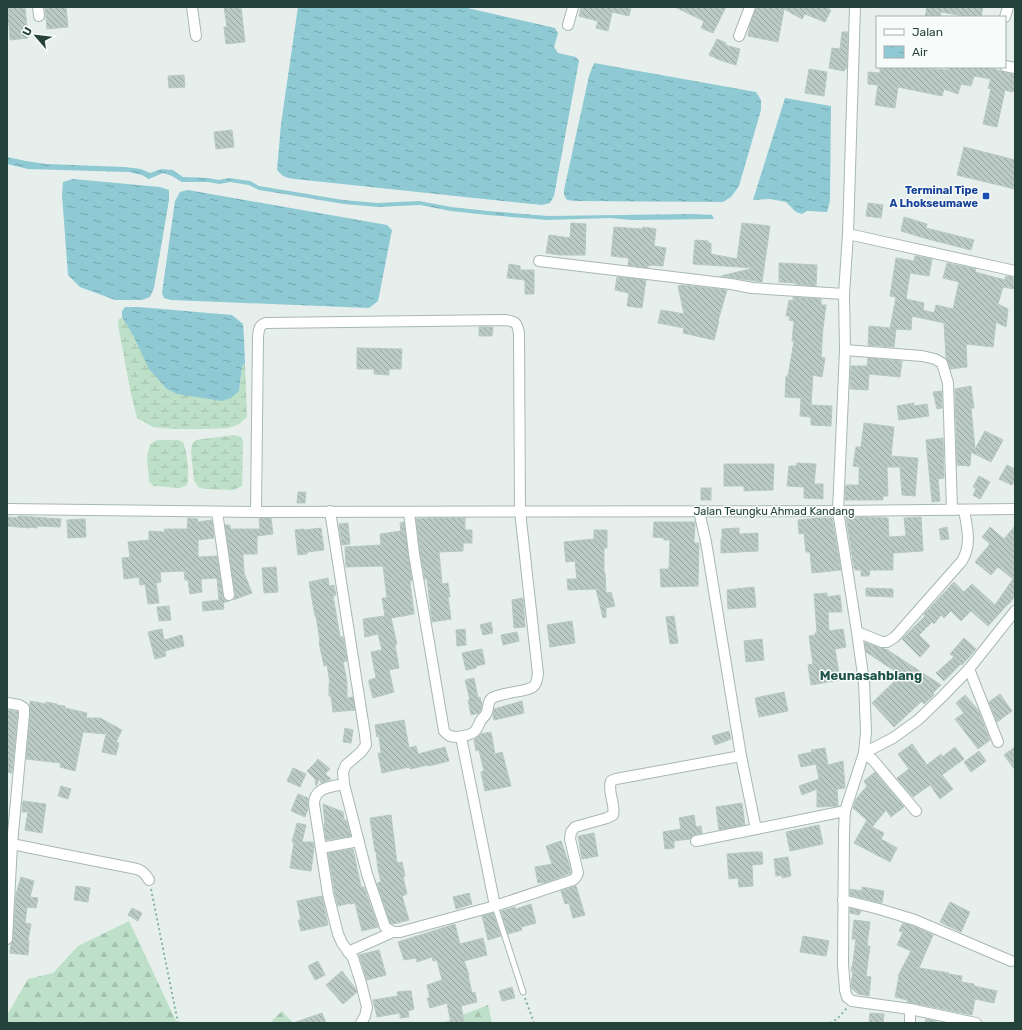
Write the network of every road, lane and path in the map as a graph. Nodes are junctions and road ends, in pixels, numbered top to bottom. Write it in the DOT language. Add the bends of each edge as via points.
graph roads {
  1 [pos="192,7"];
  2 [pos="574,7"];
  3 [pos="750,7"];
  4 [pos="855,7"];
  5 [pos="568,25"];
  6 [pos="196,36"];
  7 [pos="739,36"];
  8 [pos="848,234"];
  9 [pos="539,261"];
  10 [pos="1015,271"];
  11 [pos="844,294"];
  12 [pos="845,350"];
  13 [pos="7,509"];
  14 [pos="1015,509"];
  15 [pos="952,510"];
  16 [pos="964,510"];
  17 [pos="330,511"];
  18 [pos="527,511"];
  19 [pos="699,511"];
  20 [pos="838,511"];
  21 [pos="217,512"];
  22 [pos="256,512"];
  23 [pos="409,512"];
  24 [pos="229,595"];
  25 [pos="1015,611"];
  26 [pos="857,632"];
  27 [pos="969,669"];
  28 [pos="7,703"];
  29 [pos="461,736"];
  30 [pos="998,742"];
  31 [pos="864,753"];
  32 [pos="741,756"];
  33 [pos="344,784"];
  34 [pos="845,811"];
  35 [pos="916,811"];
  36 [pos="756,829"];
  37 [pos="359,841"];
  38 [pos="696,841"];
  39 [pos="12,844"];
  40 [pos="321,848"];
  41 [pos="149,880"];
  42 [pos="843,900"];
  43 [pos="495,906"];
  44 [pos="393,932"];
  45 [pos="7,939"];
  46 [pos="348,952"];
  47 [pos="1011,962"];
  48 [pos="523,992"];
  49 [pos="852,1001"];
  50 [pos="910,1009"];
  51 [pos="178,1023"];
  52 [pos="361,1023"];
  53 [pos="534,1023"];
  54 [pos="830,1023"];
  55 [pos="910,1023"];
  56 [pos="976,1023"];
  1 -- 6 [label="street"];
  2 -- 5 [label="street"];
  3 -- 7 [label="street"];
  4 -- 8 [label="street"];
  8 -- 10 [label="street"];
  8 -- 11 [label="street"];
  9 -- 11 [label="street" via="752,288"];
  11 -- 12 [label="street"];
  12 -- 15 [label="street" via="922,356 942,363 948,383"];
  12 -- 20 [label="street"];
  13 -- 21 [label="street, Jalan Teungku Ahmad Kandang"];
  14 -- 16 [label="street, Jalan Teungku Ahmad Kandang"];
  15 -- 16 [label="street, Jalan Teungku Ahmad Kandang"];
  15 -- 20 [label="street, Jalan Teungku Ahmad Kandang"];
  16 -- 26 [label="street" via="968,547 962,561 888,642"];
  17 -- 22 [label="street, Jalan Teungku Ahmad Kandang"];
  17 -- 23 [label="street, Jalan Teungku Ahmad Kandang"];
  17 -- 33 [label="street" via="366,745 346,765 343,772"];
  18 -- 19 [label="street, Jalan Teungku Ahmad Kandang"];
  18 -- 22 [label="street" via="519,333 515,322 504,320 262,324 258,330"];
  18 -- 23 [label="street, Jalan Teungku Ahmad Kandang"];
  18 -- 29 [label="street" via="537,681 529,688 492,698 475,731"];
  19 -- 20 [label="street, Jalan Teungku Ahmad Kandang"];
  19 -- 32 [label="street"];
  20 -- 26 [label="street"];
  21 -- 22 [label="street, Jalan Teungku Ahmad Kandang"];
  21 -- 24 [label="street"];
  23 -- 29 [label="street" via="444,731 449,736"];
  25 -- 27 [label="street"];
  26 -- 31 [label="street" via="864,682"];
  27 -- 30 [label="street"];
  27 -- 31 [label="street" via="918,720"];
  28 -- 39 [label="street" via="24,708"];
  29 -- 43 [label="street"];
  31 -- 34 [label="street"];
  31 -- 35 [label="street" via="874,760"];
  32 -- 36 [label="street"];
  32 -- 43 [label="street" via="611,781 609,786 614,815 575,827 571,832 570,839 578,873 576,877"];
  33 -- 37 [label="street"];
  33 -- 40 [label="street" via="320,790 314,798"];
  34 -- 36 [label="street"];
  34 -- 42 [label="street"];
  36 -- 38 [label="street"];
  37 -- 40 [label="street"];
  37 -- 44 [label="street" via="385,927"];
  39 -- 41 [label="street" via="137,868 143,871"];
  39 -- 45 [label="street"];
  40 -- 46 [label="street" via="328,894 338,934"];
  41 -- 51 [label="path"];
  42 -- 47 [label="street" via="915,920"];
  42 -- 49 [label="street" via="842,964 845,990 847,997"];
  43 -- 44 [label="street"];
  43 -- 48 [label="lane"];
  44 -- 46 [label="street"];
  46 -- 52 [label="street" via="353,958 367,1007"];
  48 -- 53 [label="path"];
  49 -- 50 [label="street"];
  49 -- 54 [label="path" via="844,1013"];
  50 -- 55 [label="street"];
  50 -- 56 [label="street"];
}
